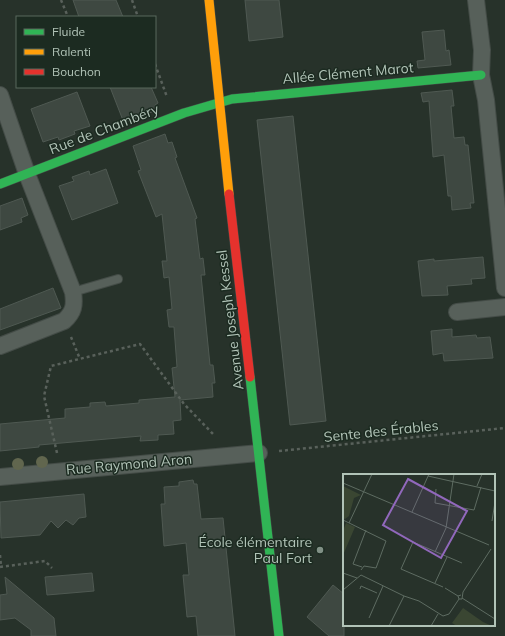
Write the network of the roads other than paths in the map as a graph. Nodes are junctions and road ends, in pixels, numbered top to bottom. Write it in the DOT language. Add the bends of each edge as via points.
graph roads {
  1 [pos="209,0"];
  2 [pos="476,0"];
  3 [pos="481,75"];
  4 [pos="0,95"];
  5 [pos="219,103"];
  6 [pos="27,174"];
  7 [pos="0,184"];
  8 [pos="118,279"];
  9 [pos="505,288"];
  10 [pos="73,292"];
  11 [pos="505,307"];
  12 [pos="457,312"];
  13 [pos="0,346"];
  14 [pos="259,453"];
  15 [pos="0,477"];
  16 [pos="279,636"];
  1 -- 5 [label="street, Avenue Joseph Kessel"];
  2 -- 3 [label="street" via="482,50"];
  3 -- 5 [label="street, Allée Clément Marot" via="244,97"];
  3 -- 9 [label="street" via="486,100"];
  4 -- 6 [label="street"];
  5 -- 6 [label="street, Rue de Chambéry" via="184,113"];
  5 -- 14 [label="street, Avenue Joseph Kessel"];
  6 -- 7 [label="street, Rue de Chambéry"];
  6 -- 10 [label="street"];
  8 -- 10 [label="lane"];
  10 -- 13 [label="street" via="72,314 64,321"];
  11 -- 12 [label="street"];
  14 -- 15 [label="street, Rue Raymond Aron"];
  14 -- 16 [label="street, Avenue Joseph Kessel"];
}
